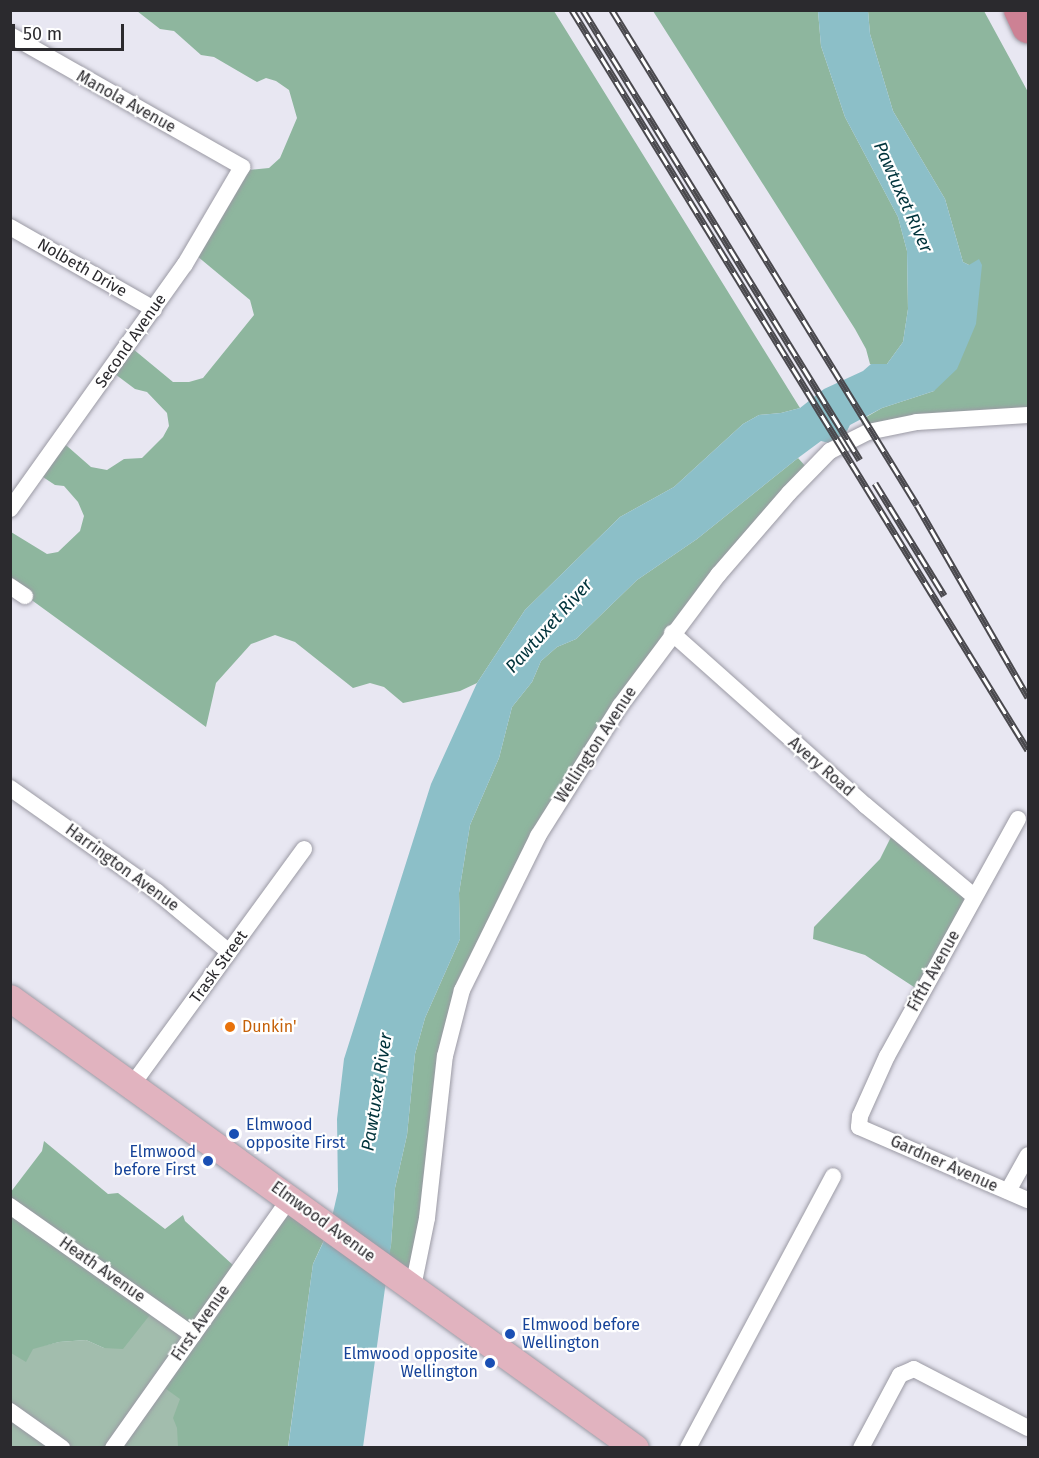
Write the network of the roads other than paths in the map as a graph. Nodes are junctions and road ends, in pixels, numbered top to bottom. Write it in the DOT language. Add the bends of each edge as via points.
graph roads {
  1 [pos="1020,10"];
  2 [pos="1029,27"];
  3 [pos="10,35"];
  4 [pos="242,167"];
  5 [pos="10,227"];
  6 [pos="154,309"];
  7 [pos="1029,415"];
  8 [pos="10,509"];
  9 [pos="10,586"];
  10 [pos="25,596"];
  11 [pos="672,633"];
  12 [pos="10,788"];
  13 [pos="1018,819"];
  14 [pos="304,849"];
  15 [pos="974,896"];
  16 [pos="229,952"];
  17 [pos="10,998"];
  18 [pos="132,1085"];
  19 [pos="859,1127"];
  20 [pos="1029,1155"];
  21 [pos="833,1176"];
  22 [pos="1008,1191"];
  23 [pos="290,1198"];
  24 [pos="1029,1200"];
  25 [pos="10,1206"];
  26 [pos="409,1284"];
  27 [pos="193,1335"];
  28 [pos="10,1411"];
  29 [pos="1029,1428"];
  30 [pos="62,1448"];
  31 [pos="113,1448"];
  32 [pos="635,1448"];
  33 [pos="688,1448"];
  34 [pos="861,1448"];
  1 -- 2 [label="highway"];
  3 -- 4 [label="street, Manola Avenue"];
  4 -- 6 [label="street, Second Avenue"];
  5 -- 6 [label="street, Nolbeth Drive"];
  6 -- 8 [label="street, Second Avenue"];
  7 -- 11 [label="street, Wellington Avenue" via="917,422 860,435 830,452 789,493"];
  9 -- 10 [label="street"];
  11 -- 15 [label="street, Avery Road" via="864,805"];
  11 -- 26 [label="street, Wellington Avenue" via="620,706 538,836 462,990 445,1056 427,1218"];
  12 -- 16 [label="street, Harrington Avenue" via="156,891"];
  13 -- 15 [label="street, Fifth Avenue"];
  14 -- 16 [label="street, Trask Street"];
  15 -- 19 [label="street, Fifth Avenue" via="887,1056 860,1116"];
  16 -- 18 [label="street, Trask Street"];
  17 -- 18 [label="main road, Elmwood Avenue"];
  18 -- 23 [label="main road, Elmwood Avenue"];
  19 -- 22 [label="street, Gardner Avenue"];
  20 -- 22 [label="street"];
  21 -- 33 [label="street"];
  22 -- 24 [label="street, Gardner Avenue"];
  23 -- 26 [label="main road, Elmwood Avenue"];
  23 -- 27 [label="street, First Avenue"];
  25 -- 27 [label="street, Heath Avenue"];
  26 -- 32 [label="main road, Elmwood Avenue"];
  27 -- 31 [label="street, First Avenue"];
  28 -- 30 [label="street"];
  29 -- 34 [label="street" via="914,1369 903,1373"];
}
